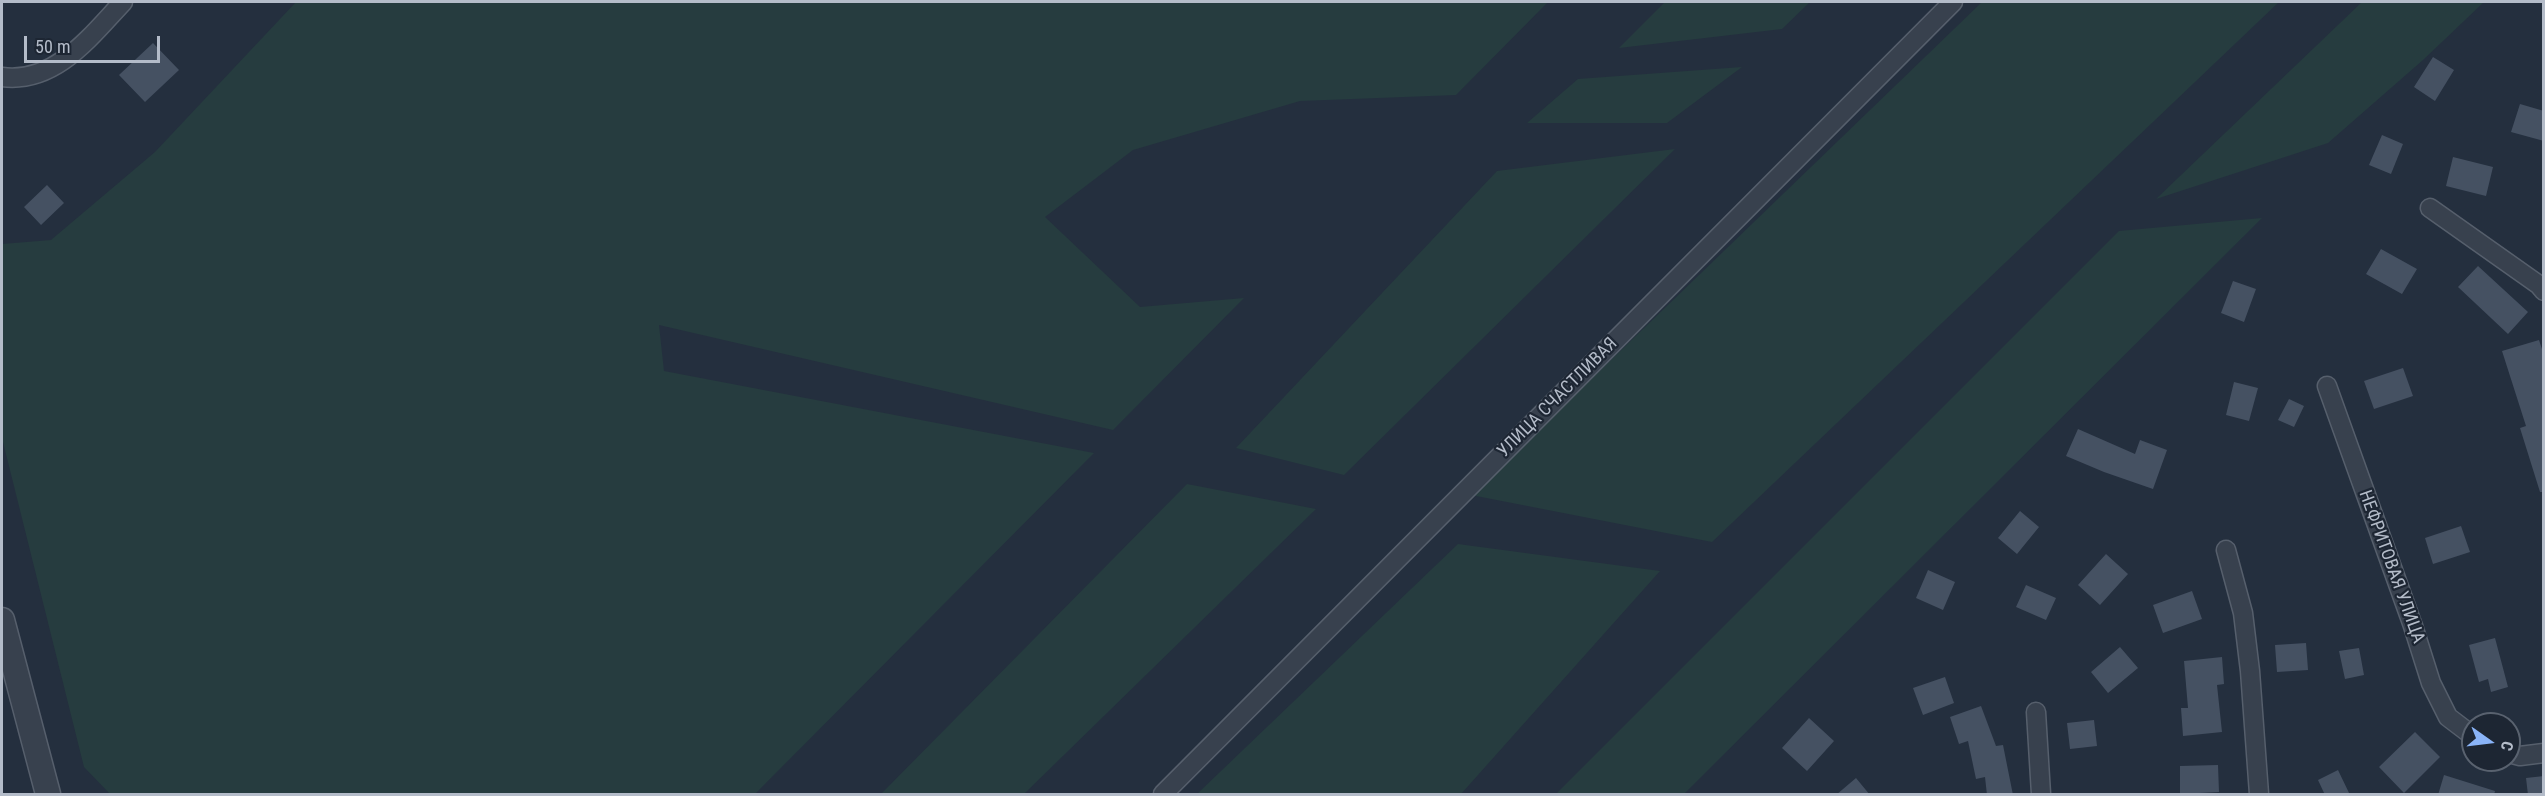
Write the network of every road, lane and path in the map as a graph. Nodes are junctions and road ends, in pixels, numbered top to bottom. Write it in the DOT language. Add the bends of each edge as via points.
graph roads {
  1 [pos="123,2"];
  2 [pos="1953,2"];
  3 [pos="2,77"];
  4 [pos="2430,208"];
  5 [pos="2544,291"];
  6 [pos="2326,386"];
  7 [pos="2226,550"];
  8 [pos="2,620"];
  9 [pos="2036,711"];
  10 [pos="2461,727"];
  11 [pos="2544,753"];
  12 [pos="2521,756"];
  13 [pos="48,795"];
  14 [pos="1164,795"];
  15 [pos="2041,795"];
  16 [pos="2259,795"];
  1 -- 3 [label="street" via="68,57 42,72 19,79"];
  2 -- 14 [label="street, УЛИЦА СЧАСТЛИВАЯ"];
  4 -- 5 [label="street"];
  6 -- 10 [label="street, НЕФРИТОВАЯ УЛИЦА" via="2431,683 2448,717"];
  7 -- 16 [label="street" via="2242,613 2250,671"];
  8 -- 13 [label="street"];
  9 -- 15 [label="street"];
  11 -- 12 [label="street"];
}
